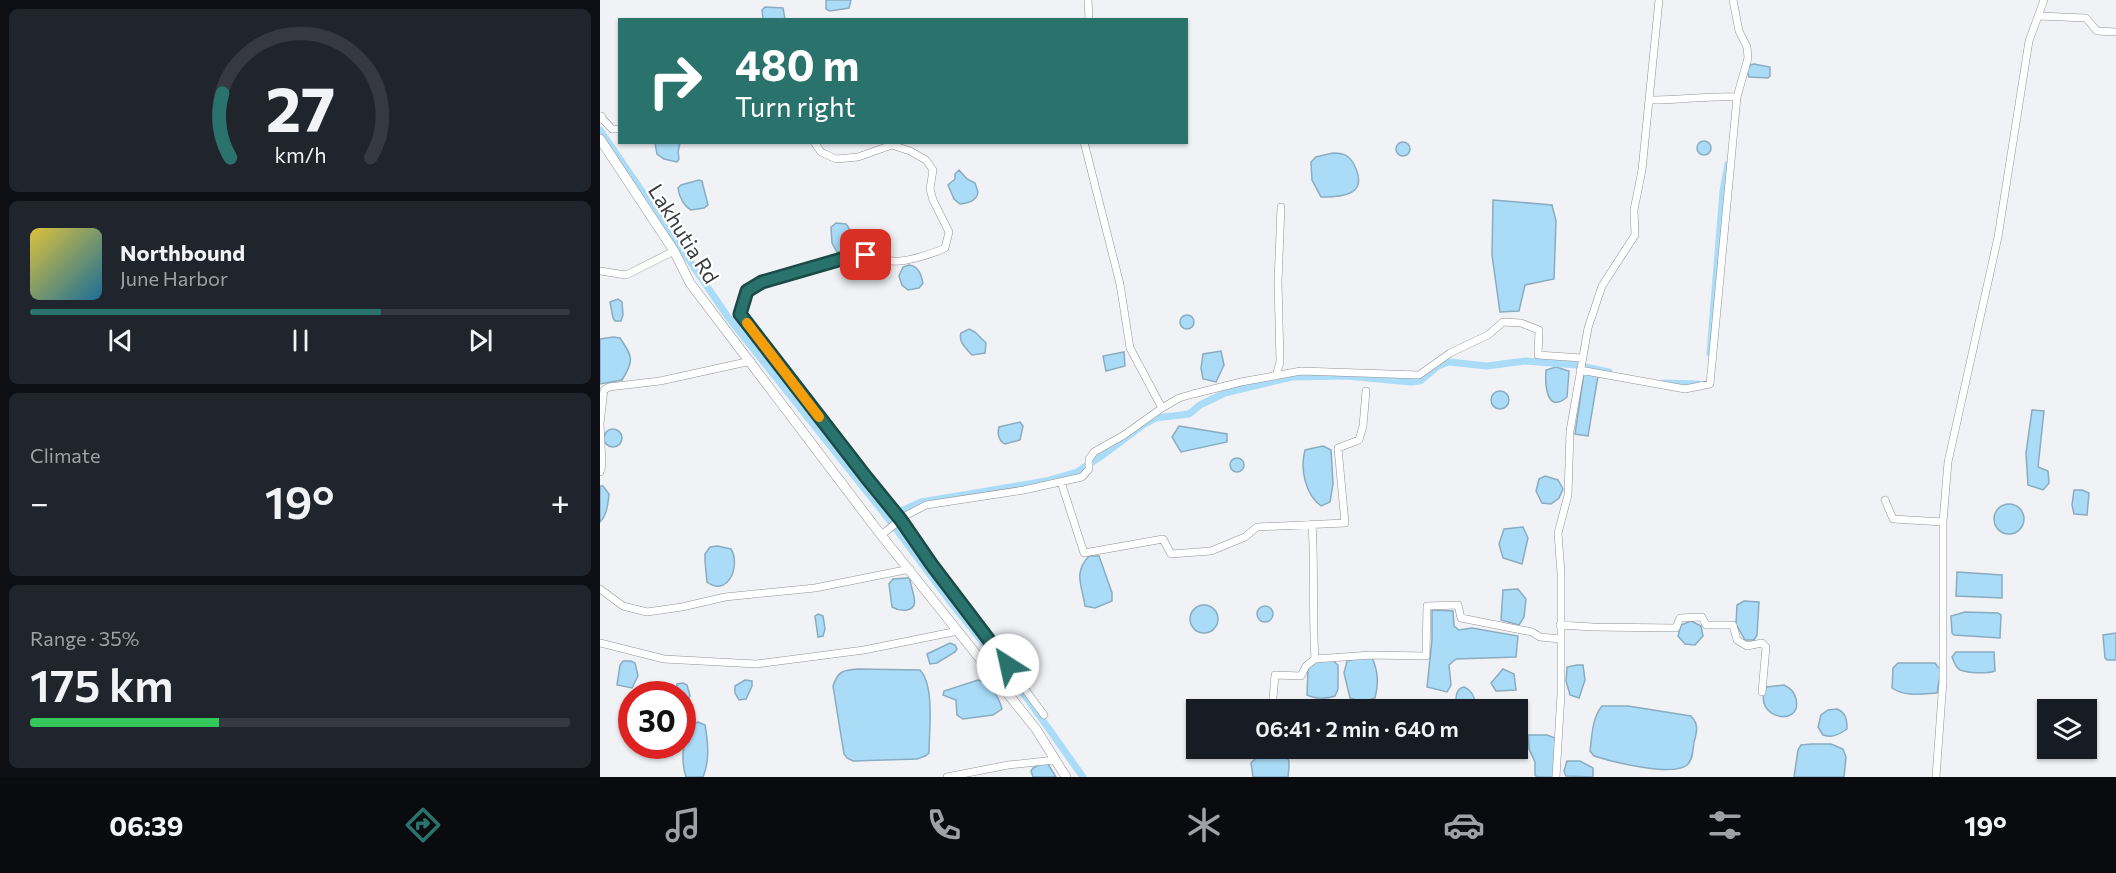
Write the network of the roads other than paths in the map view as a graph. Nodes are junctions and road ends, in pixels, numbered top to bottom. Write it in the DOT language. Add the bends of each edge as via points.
graph roads {
  1 [pos="1088,0"];
  2 [pos="1659,0"];
  3 [pos="1733,0"];
  4 [pos="2044,0"];
  5 [pos="2039,16"];
  6 [pos="1089,18"];
  7 [pos="2116,32"];
  8 [pos="1737,97"];
  9 [pos="1649,100"];
  10 [pos="600,117"];
  11 [pos="618,129"];
  12 [pos="600,139"];
  13 [pos="815,144"];
  14 [pos="1085,144"];
  15 [pos="1281,207"];
  16 [pos="674,250"];
  17 [pos="600,271"];
  18 [pos="1582,358"];
  19 [pos="751,361"];
  20 [pos="1580,370"];
  21 [pos="1276,376"];
  22 [pos="1366,390"];
  23 [pos="1162,408"];
  24 [pos="600,472"];
  25 [pos="1061,482"];
  26 [pos="1885,500"];
  27 [pos="901,520"];
  28 [pos="1943,522"];
  29 [pos="1312,524"];
  30 [pos="881,535"];
  31 [pos="909,569"];
  32 [pos="600,589"];
  33 [pos="1560,625"];
  34 [pos="958,632"];
  35 [pos="1560,639"];
  36 [pos="600,642"];
  37 [pos="1315,659"];
  38 [pos="1762,692"];
  39 [pos="1273,698"];
  40 [pos="1044,715"];
  41 [pos="1056,760"];
  42 [pos="947,777"];
  43 [pos="1066,777"];
  44 [pos="1556,777"];
  45 [pos="1936,777"];
  1 -- 6 [label="street"];
  2 -- 9 [label="street"];
  3 -- 8 [label="street" via="1748,58"];
  4 -- 5 [label="street"];
  5 -- 7 [label="street" via="2086,18 2097,31"];
  5 -- 28 [label="street" via="2029,41 1998,237 1948,462"];
  8 -- 9 [label="street"];
  8 -- 20 [label="street" via="1710,384 1685,389"];
  9 -- 18 [label="street" via="1634,210 1635,235 1602,286"];
  10 -- 11 [label="street" via="612,129"];
  12 -- 16 [label="street, Lakhutia Rd"];
  13 -- 27 [label="street" via="821,152 836,159 866,155 892,145 926,160 933,170 933,200 949,232 945,248 892,261 879,254 852,256 762,282 747,291 740,314"];
  14 -- 23 [label="street" via="1120,284 1130,348"];
  15 -- 21 [label="street" via="1280,362"];
  16 -- 17 [label="street" via="626,275"];
  16 -- 19 [label="street, Lakhutia Rd" via="690,283"];
  18 -- 20 [label="street"];
  18 -- 21 [label="street" via="1538,355 1539,330 1503,322 1419,375 1301,371"];
  19 -- 24 [label="street" via="604,390"];
  19 -- 30 [label="street, Lakhutia Rd"];
  20 -- 33 [label="street" via="1570,431 1568,495 1558,533"];
  21 -- 23 [label="street" via="1193,394"];
  22 -- 29 [label="street" via="1359,440 1338,448 1345,523"];
  23 -- 25 [label="street" via="1094,452 1082,477"];
  25 -- 27 [label="street" via="926,506"];
  25 -- 29 [label="street" via="1084,553 1163,539 1171,554 1211,551 1245,537 1257,527"];
  26 -- 28 [label="street" via="1893,519"];
  27 -- 30 [label="street"];
  27 -- 40 [label="street"];
  28 -- 45 [label="street" via="1943,681"];
  29 -- 37 [label="street"];
  30 -- 31 [label="street, Lakhutia Rd"];
  31 -- 32 [label="street" via="815,588 725,597 647,612 623,606"];
  31 -- 34 [label="street, Lakhutia Rd"];
  33 -- 35 [label="street"];
  33 -- 38 [label="street" via="1676,628 1680,618 1702,617 1706,625 1733,625 1737,640 1747,646 1762,643 1766,647"];
  34 -- 36 [label="street" via="864,650 756,664 664,659"];
  34 -- 41 [label="street, Lakhutia Rd"];
  35 -- 37 [label="street" via="1461,618 1458,605 1427,606 1426,656"];
  35 -- 44 [label="street"];
  37 -- 39 [label="street" via="1301,676 1275,675"];
  41 -- 42 [label="street"];
  41 -- 43 [label="street, Lakhutia Rd"];
}
